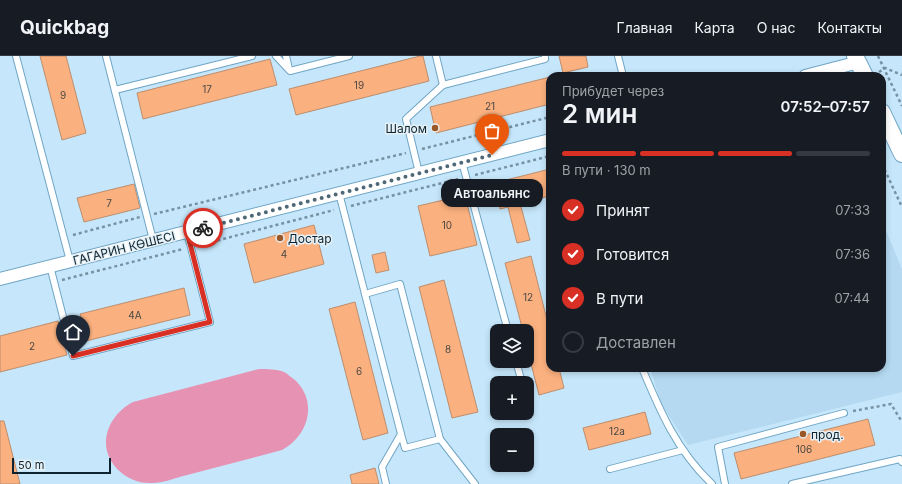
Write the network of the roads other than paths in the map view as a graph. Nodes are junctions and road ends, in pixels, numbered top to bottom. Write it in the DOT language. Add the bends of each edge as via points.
graph roads {
  1 [pos="16,56"];
  2 [pos="106,56"];
  3 [pos="252,56"];
  4 [pos="276,56"];
  5 [pos="286,56"];
  6 [pos="349,56"];
  7 [pos="436,56"];
  8 [pos="544,56"];
  9 [pos="618,56"];
  10 [pos="864,67"];
  11 [pos="290,71"];
  12 [pos="622,72"];
  13 [pos="831,72"];
  14 [pos="443,86"];
  15 [pos="115,90"];
  16 [pos="886,120"];
  17 [pos="546,141"];
  18 [pos="902,154"];
  19 [pos="462,162"];
  20 [pos="420,173"];
  21 [pos="339,194"];
  22 [pos="187,232"];
  23 [pos="153,240"];
  24 [pos="70,261"];
  25 [pos="50,266"];
  26 [pos="0,279"];
  27 [pos="365,294"];
  28 [pos="506,324"];
  29 [pos="644,372"];
  30 [pos="844,413"];
  31 [pos="401,434"];
  32 [pos="440,439"];
  33 [pos="683,450"];
  34 [pos="901,460"];
  35 [pos="610,469"];
  36 [pos="386,484"];
  37 [pos="475,484"];
  38 [pos="712,484"];
  39 [pos="725,484"];
  40 [pos="792,484"];
  1 -- 24 [label="lane"];
  2 -- 15 [label="lane"];
  3 -- 15 [label="lane"];
  4 -- 11 [label="lane"];
  5 -- 11 [label="lane"];
  6 -- 11 [label="lane"];
  7 -- 14 [label="lane"];
  8 -- 14 [label="lane" via="545,59"];
  9 -- 12 [label="lane"];
  10 -- 13 [label="street"];
  14 -- 20 [label="lane" via="406,119"];
  15 -- 23 [label="lane"];
  16 -- 18 [label="street"];
  17 -- 19 [label="street, ГАГАРИН КӨШЕСІ"];
  19 -- 20 [label="street, ГАГАРИН КӨШЕСІ"];
  19 -- 28 [label="lane"];
  20 -- 21 [label="street, ГАГАРИН КӨШЕСІ"];
  21 -- 22 [label="street, ГАГАРИН КӨШЕСІ"];
  21 -- 27 [label="lane"];
  22 -- 23 [label="street, ГАГАРИН КӨШЕСІ"];
  22 -- 25 [label="lane" via="210,322 73,356"];
  23 -- 24 [label="street, ГАГАРИН КӨШЕСІ"];
  24 -- 25 [label="street, ГАГАРИН КӨШЕСІ"];
  25 -- 26 [label="street, ГАГАРИН КӨШЕСІ"];
  27 -- 31 [label="lane"];
  27 -- 32 [label="lane" via="400,284"];
  29 -- 33 [label="lane" via="663,418"];
  30 -- 39 [label="lane" via="718,447"];
  31 -- 32 [label="lane" via="405,448"];
  31 -- 36 [label="lane" via="382,467"];
  32 -- 37 [label="lane"];
  33 -- 35 [label="lane"];
  33 -- 38 [label="lane"];
  34 -- 40 [label="lane"];
}
